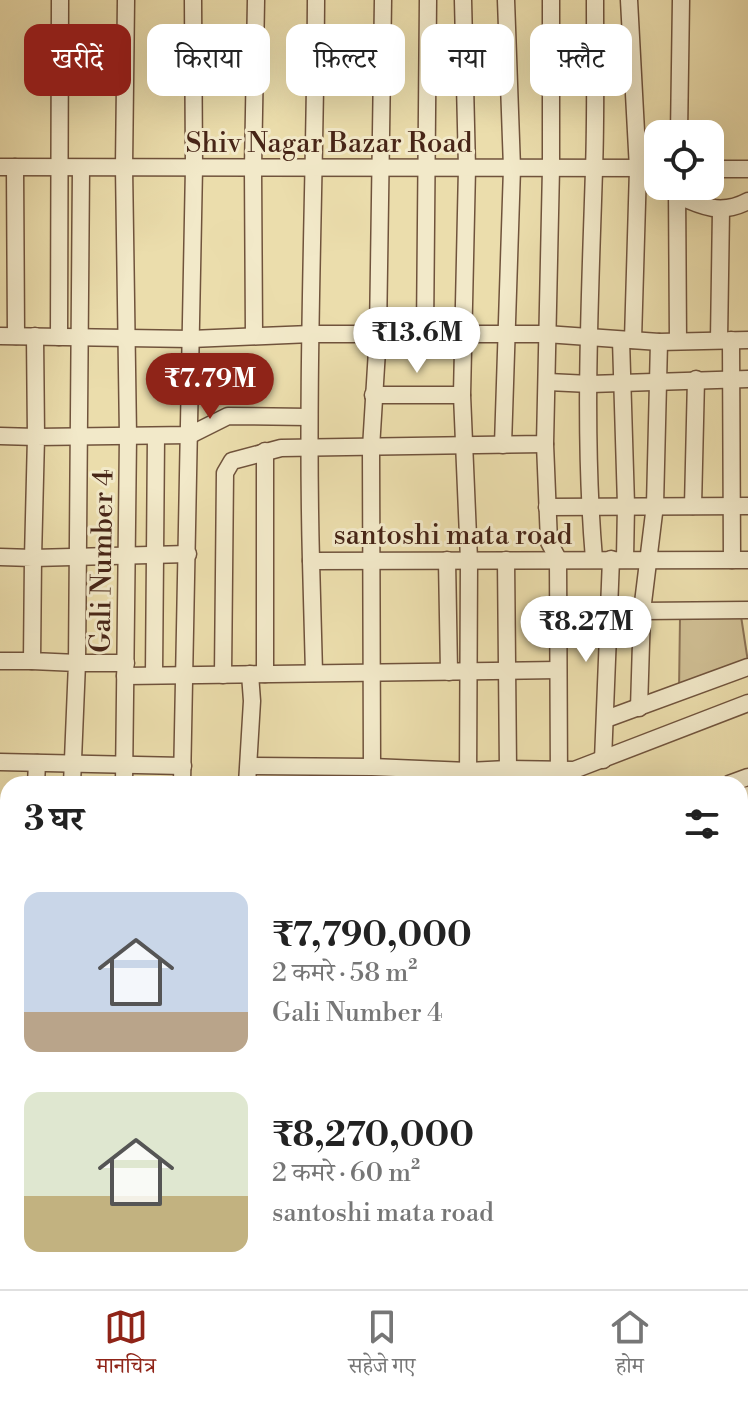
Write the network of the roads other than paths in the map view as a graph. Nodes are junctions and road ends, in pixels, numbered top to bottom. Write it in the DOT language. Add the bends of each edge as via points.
graph roads {
  1 [pos="60,0"];
  2 [pos="126,0"];
  3 [pos="193,0"];
  4 [pos="256,0"];
  5 [pos="316,0"];
  6 [pos="383,0"];
  7 [pos="428,0"];
  8 [pos="463,0"];
  9 [pos="506,0"];
  10 [pos="551,0"];
  11 [pos="595,0"];
  12 [pos="629,0"];
  13 [pos="681,0"];
  14 [pos="679,120"];
  15 [pos="8,167"];
  16 [pos="124,167"];
  17 [pos="194,167"];
  18 [pos="59,168"];
  19 [pos="81,168"];
  20 [pos="253,168"];
  21 [pos="316,168"];
  22 [pos="380,168"];
  23 [pos="428,168"];
  24 [pos="467,168"];
  25 [pos="512,168"];
  26 [pos="551,168"];
  27 [pos="594,168"];
  28 [pos="638,169"];
  29 [pos="644,169"];
  30 [pos="724,169"];
  31 [pos="748,169"];
  32 [pos="677,200"];
  33 [pos="692,200"];
  34 [pos="748,201"];
  35 [pos="721,210"];
  36 [pos="311,334"];
  37 [pos="378,334"];
  38 [pos="425,334"];
  39 [pos="462,334"];
  40 [pos="506,334"];
  41 [pos="546,334"];
  42 [pos="587,335"];
  43 [pos="8,336"];
  44 [pos="35,336"];
  45 [pos="254,336"];
  46 [pos="59,337"];
  47 [pos="80,338"];
  48 [pos="125,338"];
  49 [pos="191,339"];
  50 [pos="627,340"];
  51 [pos="725,340"];
  52 [pos="748,340"];
  53 [pos="678,341"];
  54 [pos="659,342"];
  55 [pos="696,379"];
  56 [pos="740,379"];
  57 [pos="660,380"];
  58 [pos="548,382"];
  59 [pos="622,382"];
  60 [pos="590,384"];
  61 [pos="373,395"];
  62 [pos="462,395"];
  63 [pos="309,417"];
  64 [pos="190,435"];
  65 [pos="0,436"];
  66 [pos="80,436"];
  67 [pos="128,436"];
  68 [pos="156,436"];
  69 [pos="36,437"];
  70 [pos="545,444"];
  71 [pos="503,445"];
  72 [pos="463,447"];
  73 [pos="371,448"];
  74 [pos="308,449"];
  75 [pos="265,451"];
  76 [pos="626,505"];
  77 [pos="655,505"];
  78 [pos="693,506"];
  79 [pos="740,506"];
  80 [pos="547,507"];
  81 [pos="589,508"];
  82 [pos="188,554"];
  83 [pos="127,555"];
  84 [pos="154,555"];
  85 [pos="79,556"];
  86 [pos="0,557"];
  87 [pos="33,558"];
  88 [pos="558,559"];
  89 [pos="610,559"];
  90 [pos="650,559"];
  91 [pos="372,560"];
  92 [pos="447,560"];
  93 [pos="469,560"];
  94 [pos="506,560"];
  95 [pos="740,560"];
  96 [pos="311,561"];
  97 [pos="748,610"];
  98 [pos="642,611"];
  99 [pos="0,661"];
  100 [pos="32,661"];
  101 [pos="77,663"];
  102 [pos="748,667"];
  103 [pos="126,669"];
  104 [pos="558,670"];
  105 [pos="469,671"];
  106 [pos="506,671"];
  107 [pos="372,672"];
  108 [pos="449,672"];
  109 [pos="314,673"];
  110 [pos="183,674"];
  111 [pos="258,674"];
  112 [pos="154,675"];
  113 [pos="223,675"];
  114 [pos="748,703"];
  115 [pos="639,708"];
  116 [pos="606,719"];
  117 [pos="603,760"];
  118 [pos="0,762"];
  119 [pos="37,763"];
  120 [pos="73,764"];
  121 [pos="124,765"];
  122 [pos="183,766"];
  123 [pos="249,766"];
  124 [pos="372,767"];
  125 [pos="508,769"];
  126 [pos="36,776"];
  127 [pos="72,776"];
  128 [pos="124,776"];
  129 [pos="182,776"];
  130 [pos="248,776"];
  131 [pos="451,776"];
  132 [pos="468,776"];
  133 [pos="477,776"];
  134 [pos="553,776"];
  135 [pos="559,776"];
  136 [pos="561,776"];
  1 -- 18 [label="street"];
  2 -- 16 [label="street, Gali Number 4"];
  3 -- 17 [label="street"];
  4 -- 20 [label="street"];
  5 -- 21 [label="street, santoshi mata road"];
  6 -- 22 [label="street"];
  7 -- 23 [label="street"];
  8 -- 24 [label="street"];
  9 -- 25 [label="street"];
  10 -- 26 [label="street"];
  11 -- 27 [label="street"];
  12 -- 28 [label="street"];
  13 -- 14 [label="street"];
  15 -- 18 [label="street, Shiv Nagar Bazar Road"];
  15 -- 43 [label="street"];
  16 -- 17 [label="street, Shiv Nagar Bazar Road"];
  16 -- 19 [label="street, Shiv Nagar Bazar Road"];
  16 -- 48 [label="street, Gali Number 4"];
  17 -- 20 [label="street, Shiv Nagar Bazar Road"];
  17 -- 49 [label="street"];
  18 -- 19 [label="street, Shiv Nagar Bazar Road"];
  18 -- 46 [label="street"];
  19 -- 47 [label="street"];
  20 -- 21 [label="street, Shiv Nagar Bazar Road"];
  20 -- 45 [label="street"];
  21 -- 22 [label="street, Shiv Nagar Bazar Road"];
  21 -- 36 [label="street, santoshi mata road"];
  22 -- 23 [label="street, Shiv Nagar Bazar Road"];
  22 -- 37 [label="street"];
  23 -- 24 [label="street, Shiv Nagar Bazar Road"];
  23 -- 38 [label="street"];
  24 -- 25 [label="street, Shiv Nagar Bazar Road"];
  24 -- 39 [label="street"];
  25 -- 26 [label="street, Shiv Nagar Bazar Road"];
  25 -- 40 [label="street"];
  26 -- 27 [label="street, Shiv Nagar Bazar Road"];
  26 -- 41 [label="street"];
  27 -- 28 [label="street, Shiv Nagar Bazar Road"];
  27 -- 42 [label="street"];
  28 -- 29 [label="street, Shiv Nagar Bazar Road"];
  28 -- 50 [label="street"];
  30 -- 31 [label="street"];
  32 -- 53 [label="street"];
  33 -- 35 [label="street"];
  34 -- 35 [label="street"];
  35 -- 51 [label="street"];
  36 -- 37 [label="street"];
  36 -- 45 [label="street"];
  36 -- 63 [label="street, santoshi mata road"];
  37 -- 38 [label="street"];
  37 -- 61 [label="street"];
  38 -- 39 [label="street"];
  39 -- 40 [label="street"];
  39 -- 62 [label="street"];
  40 -- 41 [label="street"];
  40 -- 71 [label="street"];
  41 -- 42 [label="street"];
  41 -- 58 [label="street"];
  42 -- 50 [label="street"];
  42 -- 60 [label="street"];
  43 -- 44 [label="street"];
  44 -- 46 [label="street"];
  44 -- 69 [label="street"];
  45 -- 49 [label="street"];
  46 -- 47 [label="street"];
  47 -- 48 [label="street"];
  47 -- 66 [label="street"];
  48 -- 49 [label="street"];
  48 -- 67 [label="street, Gali Number 4"];
  49 -- 64 [label="street"];
  50 -- 54 [label="street"];
  50 -- 59 [label="street"];
  51 -- 52 [label="street"];
  51 -- 53 [label="street"];
  51 -- 56 [label="street"];
  53 -- 54 [label="street"];
  54 -- 57 [label="street"];
  55 -- 56 [label="street"];
  55 -- 57 [label="street"];
  55 -- 78 [label="street"];
  56 -- 79 [label="street"];
  57 -- 59 [label="street"];
  57 -- 77 [label="street"];
  58 -- 60 [label="street"];
  58 -- 70 [label="street"];
  59 -- 60 [label="street"];
  59 -- 76 [label="street"];
  60 -- 81 [label="street"];
  61 -- 62 [label="street"];
  61 -- 73 [label="street"];
  62 -- 72 [label="street"];
  63 -- 64 [label="street" via="228,416"];
  63 -- 74 [label="street, santoshi mata road"];
  64 -- 68 [label="street"];
  64 -- 82 [label="street"];
  65 -- 69 [label="street"];
  66 -- 67 [label="street"];
  66 -- 69 [label="street"];
  66 -- 85 [label="street"];
  67 -- 68 [label="street"];
  67 -- 83 [label="street, Gali Number 4"];
  68 -- 84 [label="street"];
  69 -- 87 [label="street"];
  70 -- 71 [label="street"];
  70 -- 80 [label="street"];
  71 -- 72 [label="street"];
  72 -- 73 [label="street"];
  72 -- 93 [label="street"];
  73 -- 74 [label="street"];
  73 -- 91 [label="street"];
  74 -- 75 [label="street"];
  74 -- 96 [label="street, santoshi mata road"];
  75 -- 111 [label="street"];
  75 -- 113 [label="street" via="232,461 225,473"];
  76 -- 77 [label="street"];
  76 -- 81 [label="street"];
  76 -- 89 [label="street"];
  77 -- 78 [label="street"];
  77 -- 90 [label="street"];
  78 -- 79 [label="street"];
  79 -- 95 [label="street"];
  80 -- 81 [label="street"];
  80 -- 88 [label="street" via="549,542"];
  81 -- 89 [label="street"];
  82 -- 84 [label="street"];
  82 -- 110 [label="street"];
  83 -- 84 [label="street"];
  83 -- 85 [label="street"];
  83 -- 103 [label="street, Gali Number 4"];
  84 -- 112 [label="street"];
  85 -- 87 [label="street"];
  85 -- 101 [label="street"];
  86 -- 87 [label="street"];
  87 -- 100 [label="street"];
  88 -- 89 [label="street, santoshi mata road"];
  88 -- 94 [label="street, santoshi mata road"];
  88 -- 104 [label="street"];
  89 -- 90 [label="street, santoshi mata road"];
  89 -- 116 [label="street"];
  90 -- 95 [label="street, santoshi mata road"];
  90 -- 98 [label="street"];
  91 -- 92 [label="street, santoshi mata road"];
  91 -- 96 [label="street, santoshi mata road"];
  91 -- 107 [label="street"];
  92 -- 93 [label="street, santoshi mata road"];
  92 -- 108 [label="street"];
  93 -- 94 [label="street, santoshi mata road"];
  93 -- 105 [label="street"];
  94 -- 106 [label="street"];
  96 -- 109 [label="street"];
  97 -- 98 [label="street"];
  98 -- 115 [label="street"];
  99 -- 100 [label="street"];
  100 -- 101 [label="street"];
  101 -- 103 [label="street"];
  101 -- 120 [label="street"];
  102 -- 115 [label="street"];
  103 -- 112 [label="street"];
  103 -- 121 [label="street, Gali Number 4"];
  104 -- 106 [label="street"];
  104 -- 135 [label="street"];
  105 -- 106 [label="street"];
  105 -- 108 [label="street"];
  105 -- 132 [label="street"];
  106 -- 125 [label="street"];
  107 -- 108 [label="street"];
  107 -- 109 [label="street"];
  107 -- 124 [label="street"];
  109 -- 111 [label="street"];
  110 -- 112 [label="street"];
  110 -- 113 [label="street"];
  110 -- 122 [label="street"];
  111 -- 113 [label="street"];
  111 -- 123 [label="street"];
  114 -- 117 [label="street"];
  115 -- 116 [label="street"];
  116 -- 117 [label="street"];
  117 -- 136 [label="street"];
  118 -- 119 [label="street"];
  119 -- 120 [label="street"];
  119 -- 126 [label="street"];
  120 -- 121 [label="street"];
  120 -- 127 [label="street"];
  121 -- 122 [label="street"];
  121 -- 128 [label="street, Gali Number 4"];
  122 -- 129 [label="street"];
  123 -- 124 [label="street"];
  123 -- 130 [label="street"];
  124 -- 131 [label="street"];
  125 -- 133 [label="street"];
  125 -- 134 [label="street"];
}
